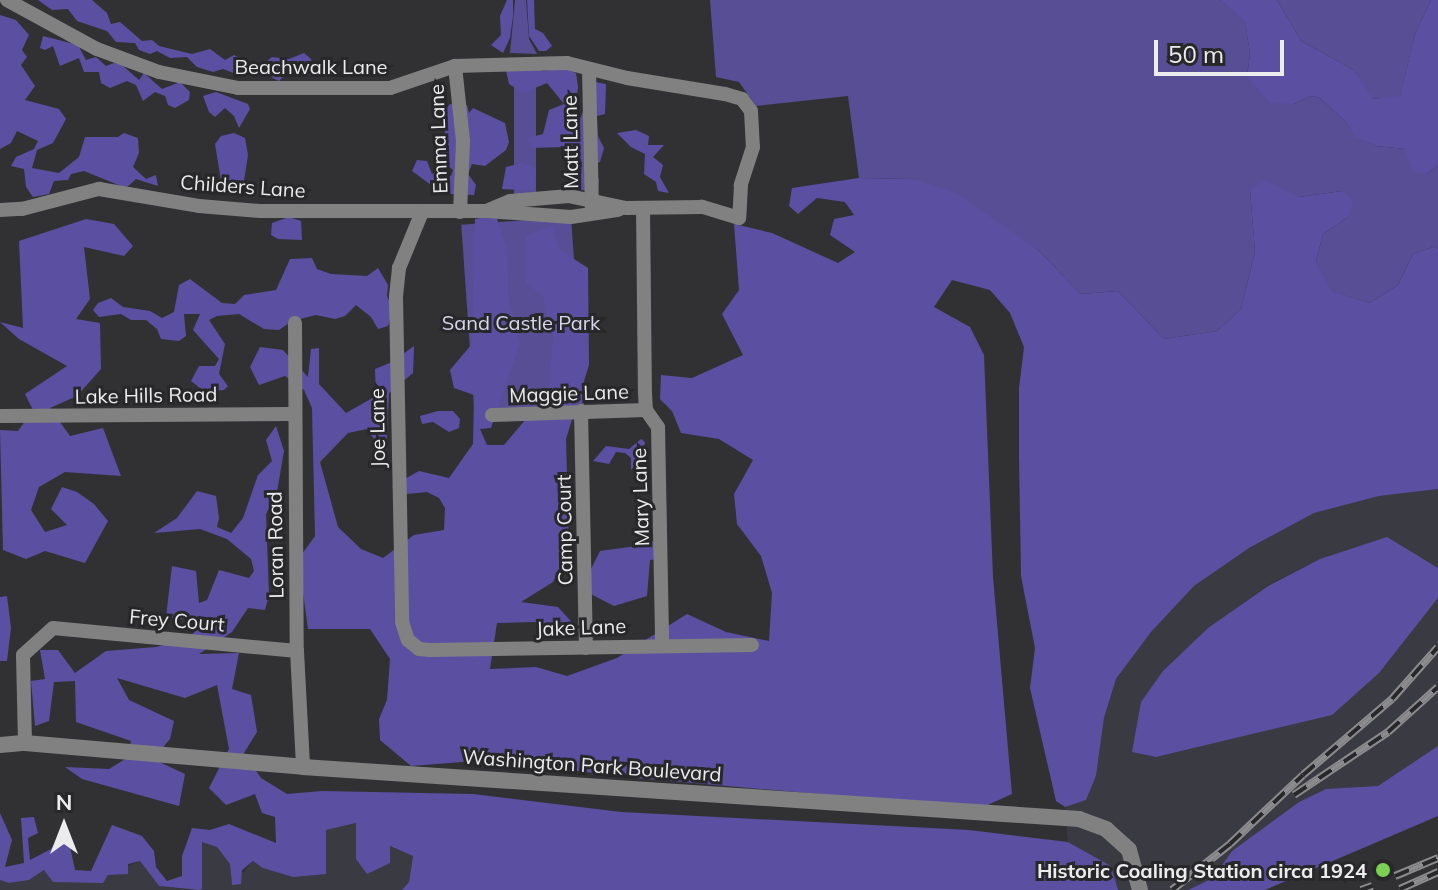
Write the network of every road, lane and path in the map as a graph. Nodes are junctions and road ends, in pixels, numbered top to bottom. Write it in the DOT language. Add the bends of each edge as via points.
graph roads {
  1 [pos="7,0"];
  2 [pos="455,66"];
  3 [pos="589,69"];
  4 [pos="592,199"];
  5 [pos="626,208"];
  6 [pos="643,208"];
  7 [pos="0,210"];
  8 [pos="487,211"];
  9 [pos="422,212"];
  10 [pos="460,212"];
  11 [pos="592,215"];
  12 [pos="739,218"];
  13 [pos="295,323"];
  14 [pos="646,410"];
  15 [pos="581,411"];
  16 [pos="293,414"];
  17 [pos="492,415"];
  18 [pos="0,416"];
  19 [pos="662,644"];
  20 [pos="752,645"];
  21 [pos="413,646"];
  22 [pos="586,648"];
  23 [pos="297,651"];
  24 [pos="25,743"];
  25 [pos="0,745"];
  26 [pos="303,767"];
  27 [pos="1140,890"];
  1 -- 2 [label="street, Beachwalk Lane" via="97,49 159,72 238,88 390,88"];
  2 -- 3 [label="street, Beachwalk Lane" via="567,63"];
  2 -- 10 [label="street, Emma Lane" via="463,141"];
  3 -- 4 [label="street, Matt Lane"];
  3 -- 12 [label="street, Beachwalk Lane" via="742,99 751,111 754,132"];
  4 -- 5 [label="street, Childers Lane"];
  4 -- 8 [label="street, Childers Lane" via="517,200"];
  4 -- 11 [label="street, Matt Lane"];
  5 -- 6 [label="street, Childers Lane"];
  5 -- 11 [label="street, Childers Lane"];
  6 -- 12 [label="street, Childers Lane" via="702,207"];
  6 -- 14 [label="street, Mary Lane"];
  7 -- 9 [label="street, Childers Lane" via="99,189 260,211"];
  8 -- 10 [label="street, Childers Lane"];
  8 -- 11 [label="street, Childers Lane"];
  9 -- 10 [label="street, Childers Lane"];
  9 -- 21 [label="street, Joe Lane" via="399,268 396,297 402,622"];
  13 -- 16 [label="street, Loran Road"];
  14 -- 15 [label="street, Maggie Lane"];
  14 -- 19 [label="street, Mary Lane" via="658,427"];
  15 -- 17 [label="street, Maggie Lane"];
  15 -- 22 [label="street, Camp Court"];
  16 -- 18 [label="street, Lake Hills Road"];
  16 -- 23 [label="street, Loran Road"];
  19 -- 20 [label="street, Jake Lane"];
  19 -- 22 [label="street, Jake Lane"];
  21 -- 22 [label="street, Jake Lane"];
  23 -- 24 [label="street, Frey Court" via="53,628 23,655"];
  23 -- 26 [label="street, Loran Road"];
  24 -- 25 [label="street, Washington Park Boulevard"];
  24 -- 26 [label="street, Washington Park Boulevard"];
  26 -- 27 [label="street, Washington Park Boulevard" via="1079,819 1106,829 1129,850"];
}
